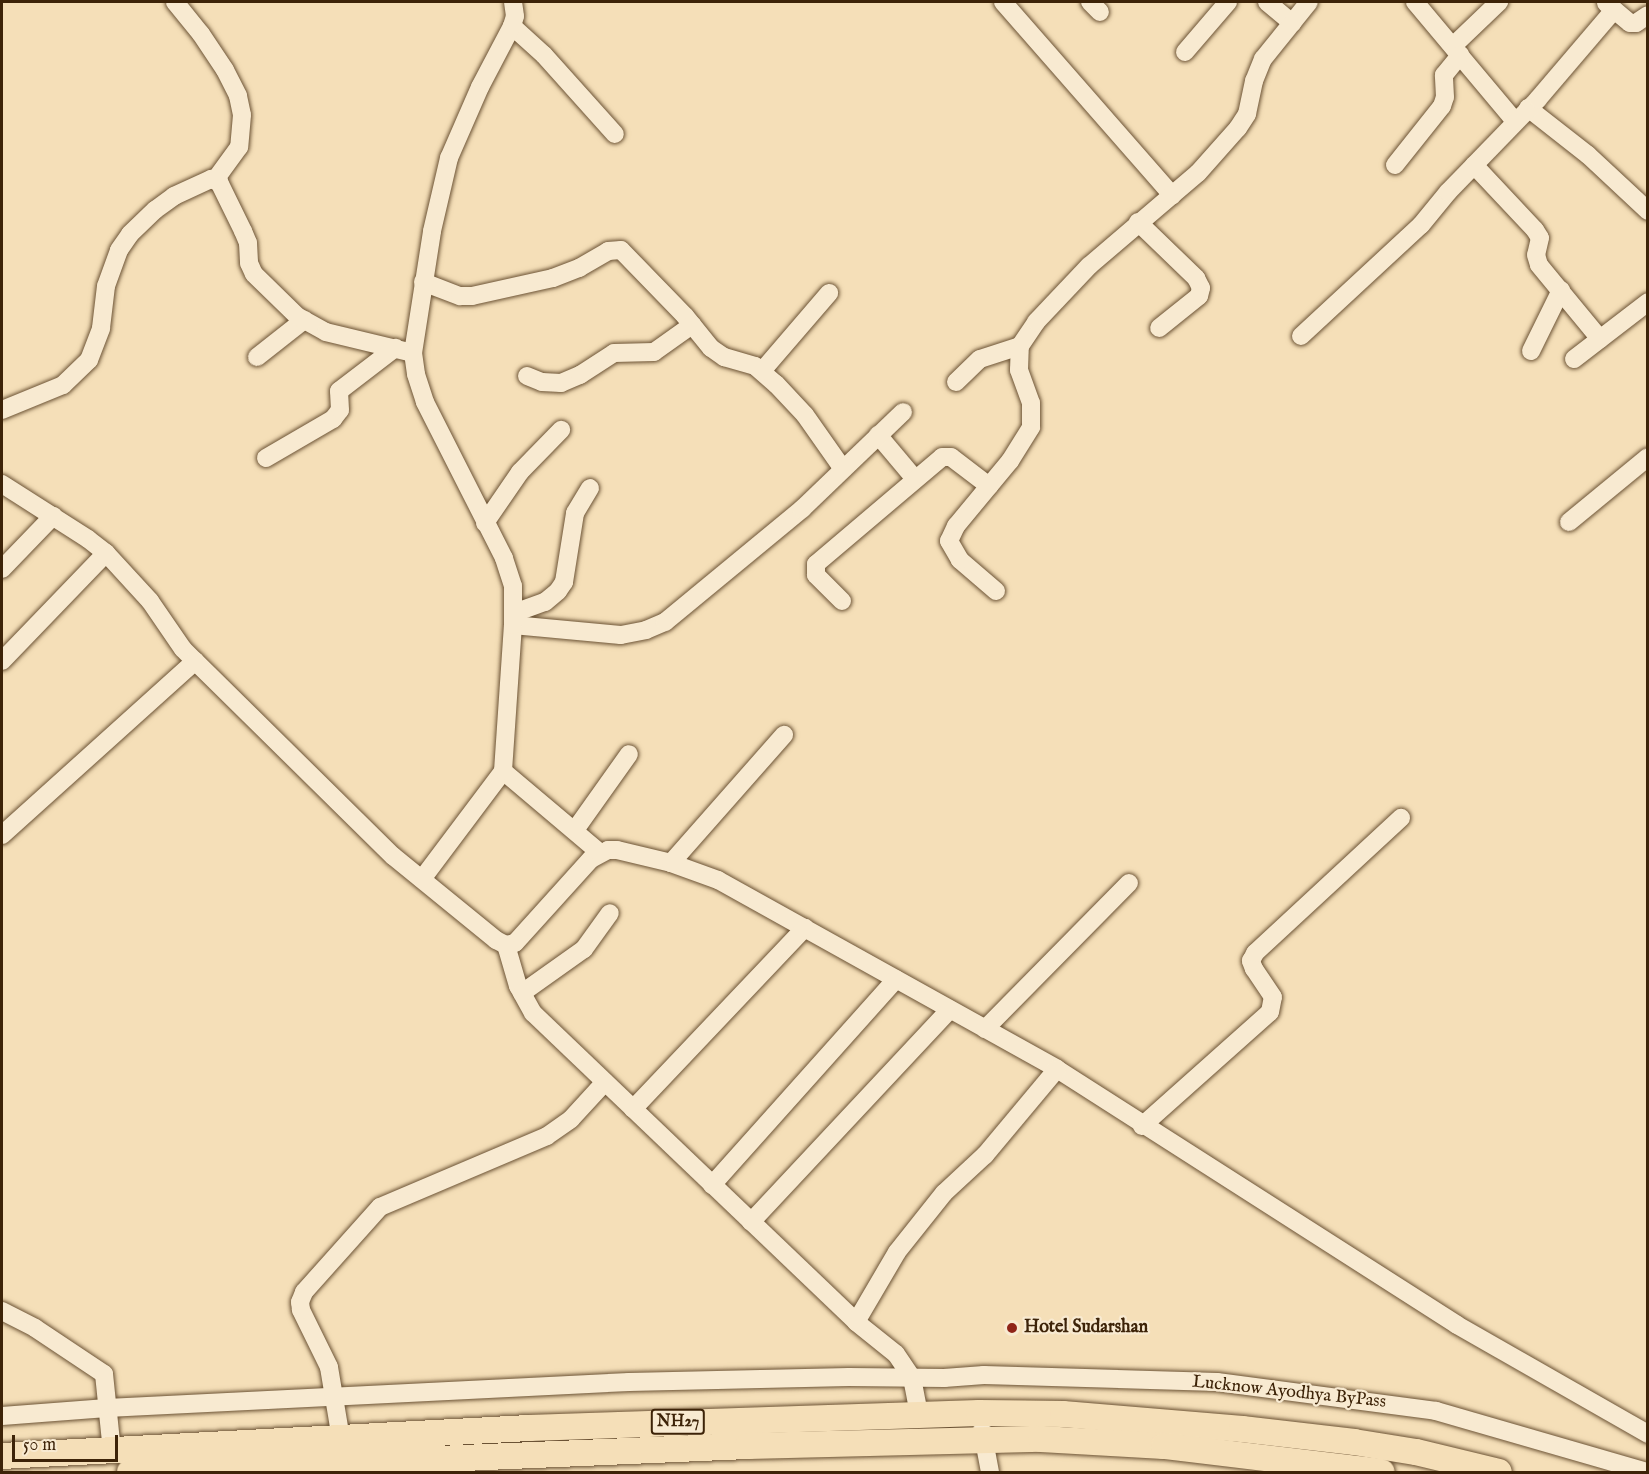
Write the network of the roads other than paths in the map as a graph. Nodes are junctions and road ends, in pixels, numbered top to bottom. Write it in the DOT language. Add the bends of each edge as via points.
graph roads {
  1 [pos="175,2"];
  2 [pos="515,2"];
  3 [pos="1003,2"];
  4 [pos="1228,2"];
  5 [pos="1267,2"];
  6 [pos="1309,2"];
  7 [pos="1415,2"];
  8 [pos="1499,2"];
  9 [pos="1609,6"];
  10 [pos="1647,15"];
  11 [pos="1292,23"];
  12 [pos="512,26"];
  13 [pos="1456,51"];
  14 [pos="1185,52"];
  15 [pos="1521,115"];
  16 [pos="615,134"];
  17 [pos="1395,165"];
  18 [pos="1474,165"];
  19 [pos="216,179"];
  20 [pos="1172,195"];
  21 [pos="1647,211"];
  22 [pos="1138,222"];
  23 [pos="423,282"];
  24 [pos="1561,291"];
  25 [pos="829,293"];
  26 [pos="1647,302"];
  27 [pos="304,320"];
  28 [pos="693,325"];
  29 [pos="1159,328"];
  30 [pos="1301,336"];
  31 [pos="1600,339"];
  32 [pos="1020,346"];
  33 [pos="395,348"];
  34 [pos="1531,351"];
  35 [pos="413,353"];
  36 [pos="258,357"];
  37 [pos="1574,359"];
  38 [pos="762,371"];
  39 [pos="527,376"];
  40 [pos="956,382"];
  41 [pos="2,410"];
  42 [pos="903,412"];
  43 [pos="561,430"];
  44 [pos="878,435"];
  45 [pos="1647,457"];
  46 [pos="266,458"];
  47 [pos="843,469"];
  48 [pos="915,479"];
  49 [pos="2,484"];
  50 [pos="989,486"];
  51 [pos="590,488"];
  52 [pos="52,516"];
  53 [pos="1569,522"];
  54 [pos="485,523"];
  55 [pos="106,553"];
  56 [pos="2,569"];
  57 [pos="996,591"];
  58 [pos="843,602"];
  59 [pos="514,619"];
  60 [pos="2,661"];
  61 [pos="195,661"];
  62 [pos="784,735"];
  63 [pos="629,754"];
  64 [pos="503,771"];
  65 [pos="1401,818"];
  66 [pos="575,830"];
  67 [pos="2,835"];
  68 [pos="600,853"];
  69 [pos="671,863"];
  70 [pos="422,879"];
  71 [pos="1129,883"];
  72 [pos="610,913"];
  73 [pos="805,928"];
  74 [pos="506,945"];
  75 [pos="896,980"];
  76 [pos="522,993"];
  77 [pos="950,1009"];
  78 [pos="985,1029"];
  79 [pos="1057,1070"];
  80 [pos="605,1082"];
  81 [pos="633,1109"];
  82 [pos="1142,1126"];
  83 [pos="712,1185"];
  84 [pos="752,1222"];
  85 [pos="2,1311"];
  86 [pos="856,1322"];
  87 [pos="912,1378"];
  88 [pos="334,1396"];
  89 [pos="107,1408"];
  90 [pos="920,1413"];
  91 [pos="979,1413"];
  92 [pos="2,1416"];
  93 [pos="1647,1434"];
  94 [pos="341,1438"];
  95 [pos="984,1440"];
  96 [pos="112,1452"];
  97 [pos="2,1456"];
  98 [pos="306,1469"];
  99 [pos="130,1473"];
  100 [pos="990,1473"];
  101 [pos="1381,1473"];
  102 [pos="1499,1473"];
  103 [pos="1647,1473"];
  1 -- 19 [label="street" via="201,34 238,96 242,115 239,147"];
  2 -- 12 [label="street"];
  3 -- 20 [label="street"];
  4 -- 14 [label="street"];
  5 -- 11 [label="street"];
  6 -- 11 [label="street"];
  7 -- 13 [label="street"];
  8 -- 13 [label="street"];
  9 -- 10 [label="street" via="1630,22 1636,23"];
  9 -- 15 [label="street"];
  11 -- 20 [label="street" via="1263,59 1247,114 1238,128"];
  12 -- 16 [label="street" via="552,63"];
  12 -- 23 [label="street" via="449,158"];
  13 -- 15 [label="street"];
  13 -- 17 [label="street" via="1444,75 1442,106"];
  15 -- 18 [label="street"];
  15 -- 21 [label="street" via="1588,155"];
  18 -- 24 [label="street" via="1540,238 1537,260"];
  18 -- 30 [label="street" via="1421,225"];
  19 -- 27 [label="street" via="246,237 254,274"];
  19 -- 41 [label="street" via="174,196 130,234 109,274 100,334 90,360 63,385"];
  20 -- 22 [label="street"];
  22 -- 29 [label="street" via="1197,278 1201,288 1199,296"];
  22 -- 32 [label="street" via="1089,266 1036,322"];
  23 -- 28 [label="street" via="460,296 472,296 553,278 615,248"];
  23 -- 35 [label="street"];
  24 -- 31 [label="street"];
  24 -- 34 [label="street"];
  25 -- 38 [label="street"];
  26 -- 31 [label="street"];
  27 -- 33 [label="street" via="326,332"];
  27 -- 36 [label="street"];
  28 -- 38 [label="street" via="711,348 724,357"];
  28 -- 39 [label="street" via="654,352 614,353 561,383"];
  31 -- 37 [label="street"];
  32 -- 40 [label="street" via="980,358"];
  32 -- 50 [label="street" via="1019,370 1031,403 1031,427"];
  33 -- 35 [label="street"];
  33 -- 46 [label="street" via="339,391 340,410 333,419"];
  35 -- 54 [label="street" via="424,402"];
  38 -- 47 [label="street" via="805,415"];
  42 -- 44 [label="street"];
  43 -- 54 [label="street" via="520,472"];
  44 -- 47 [label="street"];
  44 -- 48 [label="street"];
  45 -- 53 [label="street"];
  47 -- 59 [label="street" via="802,509 665,622 621,635"];
  48 -- 50 [label="street" via="946,455"];
  48 -- 58 [label="street" via="816,564 816,575"];
  49 -- 52 [label="street"];
  50 -- 57 [label="street" via="956,526 949,541 960,560"];
  51 -- 59 [label="street" via="575,513 564,582 545,602"];
  52 -- 55 [label="street"];
  52 -- 56 [label="street"];
  54 -- 59 [label="street" via="510,573"];
  55 -- 60 [label="street"];
  55 -- 61 [label="street" via="150,601"];
  59 -- 64 [label="street"];
  61 -- 67 [label="street"];
  61 -- 70 [label="street" via="393,856"];
  62 -- 69 [label="street"];
  63 -- 66 [label="street"];
  64 -- 66 [label="street"];
  64 -- 70 [label="street"];
  65 -- 82 [label="street" via="1255,953 1251,961 1254,969 1273,997 1270,1012"];
  66 -- 68 [label="street"];
  68 -- 69 [label="street" via="617,850"];
  68 -- 74 [label="street" via="522,937"];
  69 -- 73 [label="street" via="718,880"];
  70 -- 74 [label="street"];
  71 -- 78 [label="street"];
  72 -- 76 [label="street" via="584,949"];
  73 -- 75 [label="street"];
  73 -- 81 [label="street"];
  74 -- 76 [label="street"];
  75 -- 77 [label="street"];
  75 -- 83 [label="street"];
  76 -- 80 [label="street" via="533,1013"];
  77 -- 78 [label="street"];
  77 -- 84 [label="street"];
  78 -- 79 [label="street"];
  79 -- 82 [label="street"];
  79 -- 86 [label="street" via="985,1155 944,1193 924,1218 890,1262"];
  80 -- 81 [label="street"];
  80 -- 88 [label="street" via="571,1119 547,1136 380,1207 304,1292 301,1310 325,1357"];
  81 -- 83 [label="street"];
  82 -- 93 [label="street" via="1458,1325"];
  83 -- 84 [label="street"];
  84 -- 86 [label="street"];
  85 -- 89 [label="street" via="104,1374"];
  86 -- 87 [label="street" via="896,1354"];
  87 -- 88 [label="street, Lucknow Ayodhya ByPass" via="629,1382"];
  87 -- 90 [label="street"];
  87 -- 103 [label="street, Lucknow Ayodhya ByPass" via="984,1375 1217,1382 1436,1411"];
  88 -- 89 [label="street, Lucknow Ayodhya ByPass"];
  88 -- 94 [label="street"];
  89 -- 92 [label="street, Lucknow Ayodhya ByPass"];
  89 -- 96 [label="street"];
  90 -- 91 [label="highway, NH27"];
  90 -- 94 [label="highway, NH27"];
  91 -- 95 [label="street"];
  91 -- 102 [label="highway, NH27" via="1170,1421 1354,1442 1416,1452"];
  94 -- 96 [label="highway, NH27"];
  95 -- 98 [label="highway, NH27" via="748,1446"];
  95 -- 100 [label="street"];
  95 -- 101 [label="highway, NH27" via="1164,1446"];
  96 -- 97 [label="highway, NH27"];
  98 -- 99 [label="highway, NH27"];
}
